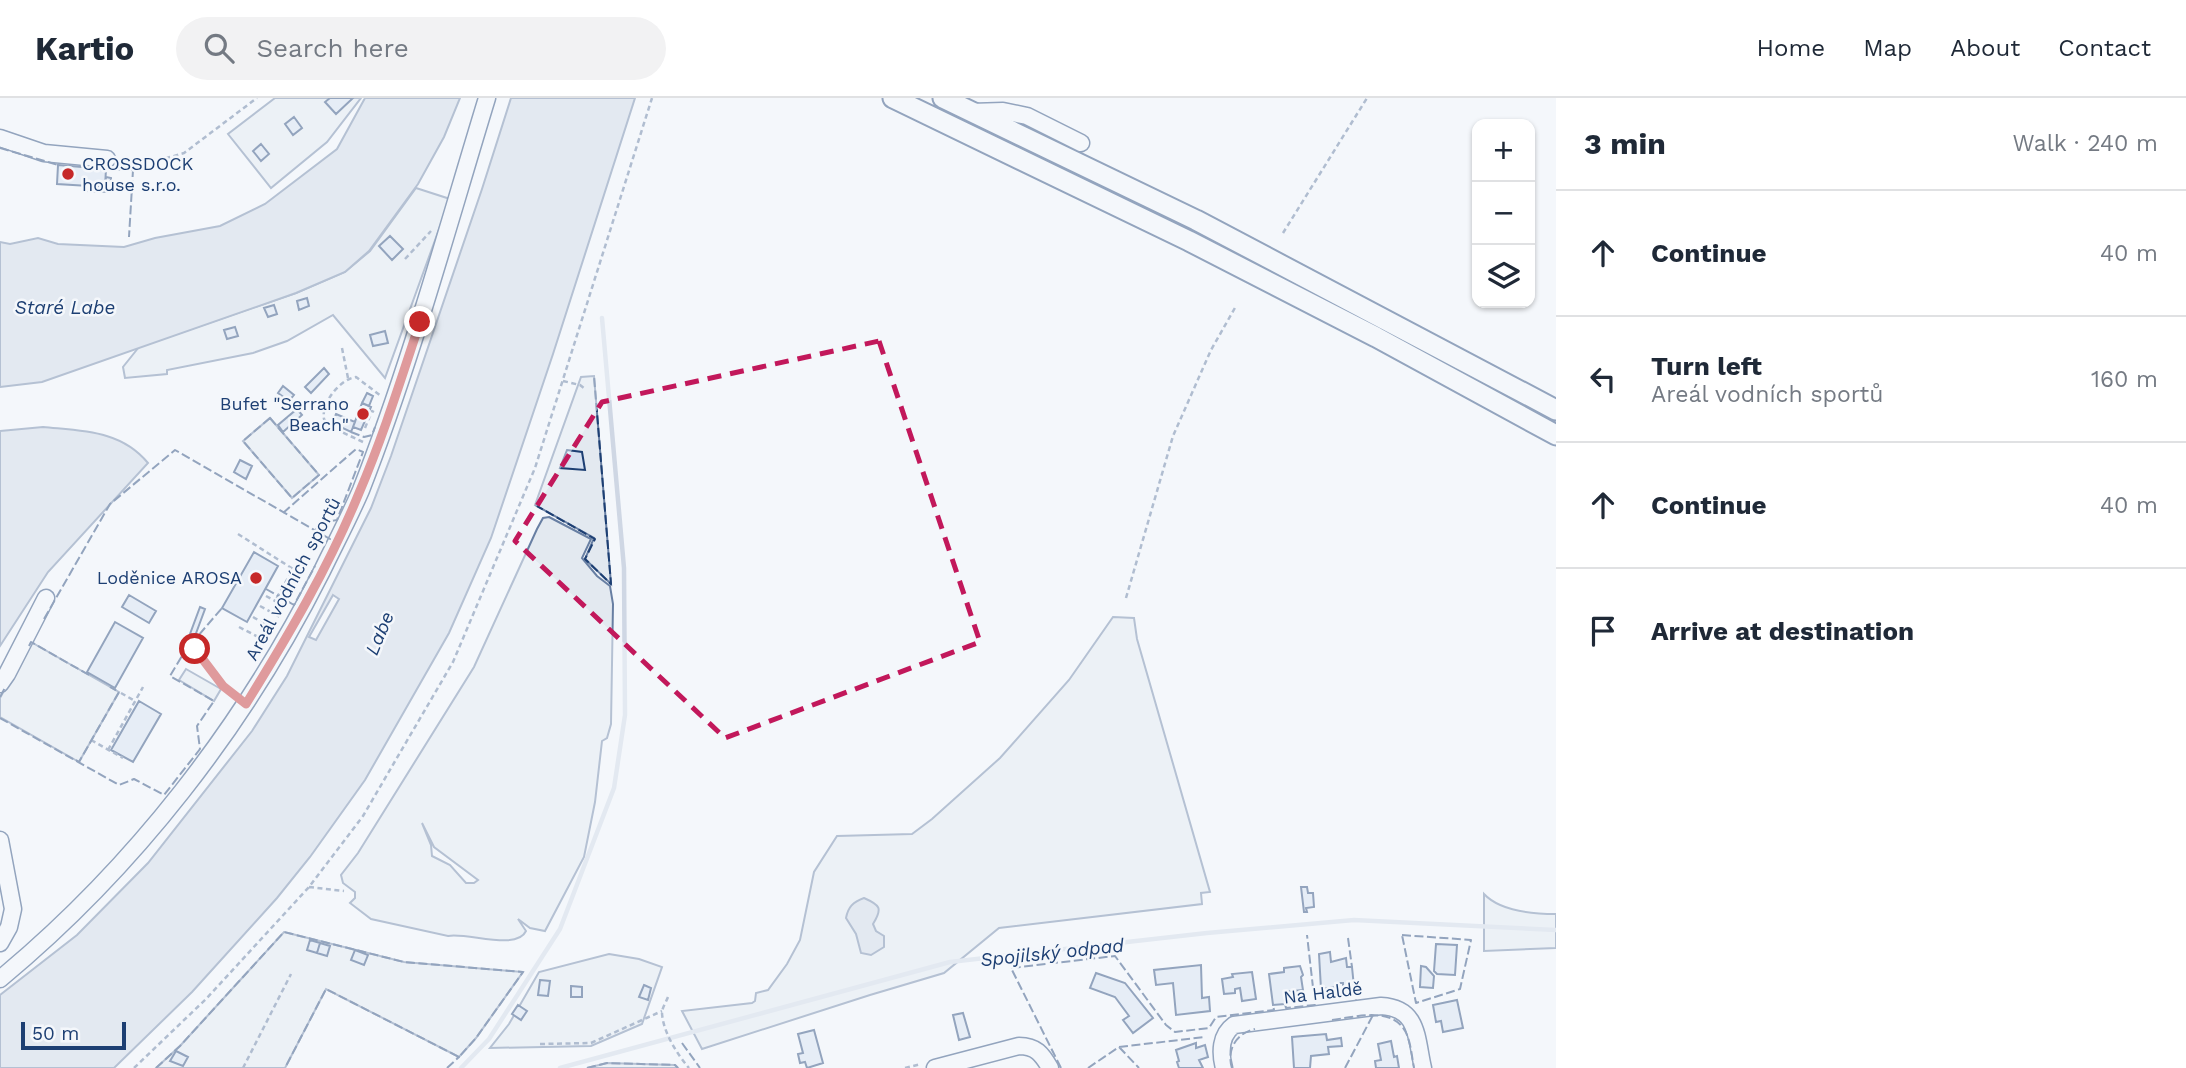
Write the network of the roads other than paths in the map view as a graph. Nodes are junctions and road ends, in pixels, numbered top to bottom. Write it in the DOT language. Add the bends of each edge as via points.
graph roads {
  1 [pos="487,98"];
  2 [pos="893,98"];
  3 [pos="943,98"];
  4 [pos="971,112"];
  5 [pos="0,138"];
  6 [pos="1082,143"];
  7 [pos="107,159"];
  8 [pos="1556,410"];
  9 [pos="1556,435"];
  10 [pos="47,598"];
  11 [pos="0,684"];
  12 [pos="0,840"];
  13 [pos="0,943"];
  14 [pos="0,979"];
  15 [pos="935,1068"];
  16 [pos="1050,1068"];
  17 [pos="1224,1068"];
  18 [pos="1423,1068"];
  1 -- 14 [label="street, Areál vodních sportů" via="420,322 376,448 345,524 290,631 225,735 154,825 88,898"];
  2 -- 9 [label="main road" via="1189,241"];
  3 -- 4 [label="main road"];
  4 -- 6 [label="street" via="1027,116"];
  4 -- 8 [label="main road" via="1196,220"];
  5 -- 7 [label="street" via="44,153"];
  10 -- 11 [label="street"];
  12 -- 13 [label="street" via="13,909"];
  15 -- 16 [label="street" via="1019,1046 1034,1047"];
  17 -- 18 [label="street, Na Haldě" via="1222,1047 1234,1025 1381,1006 1401,1009 1410,1017"];
}
